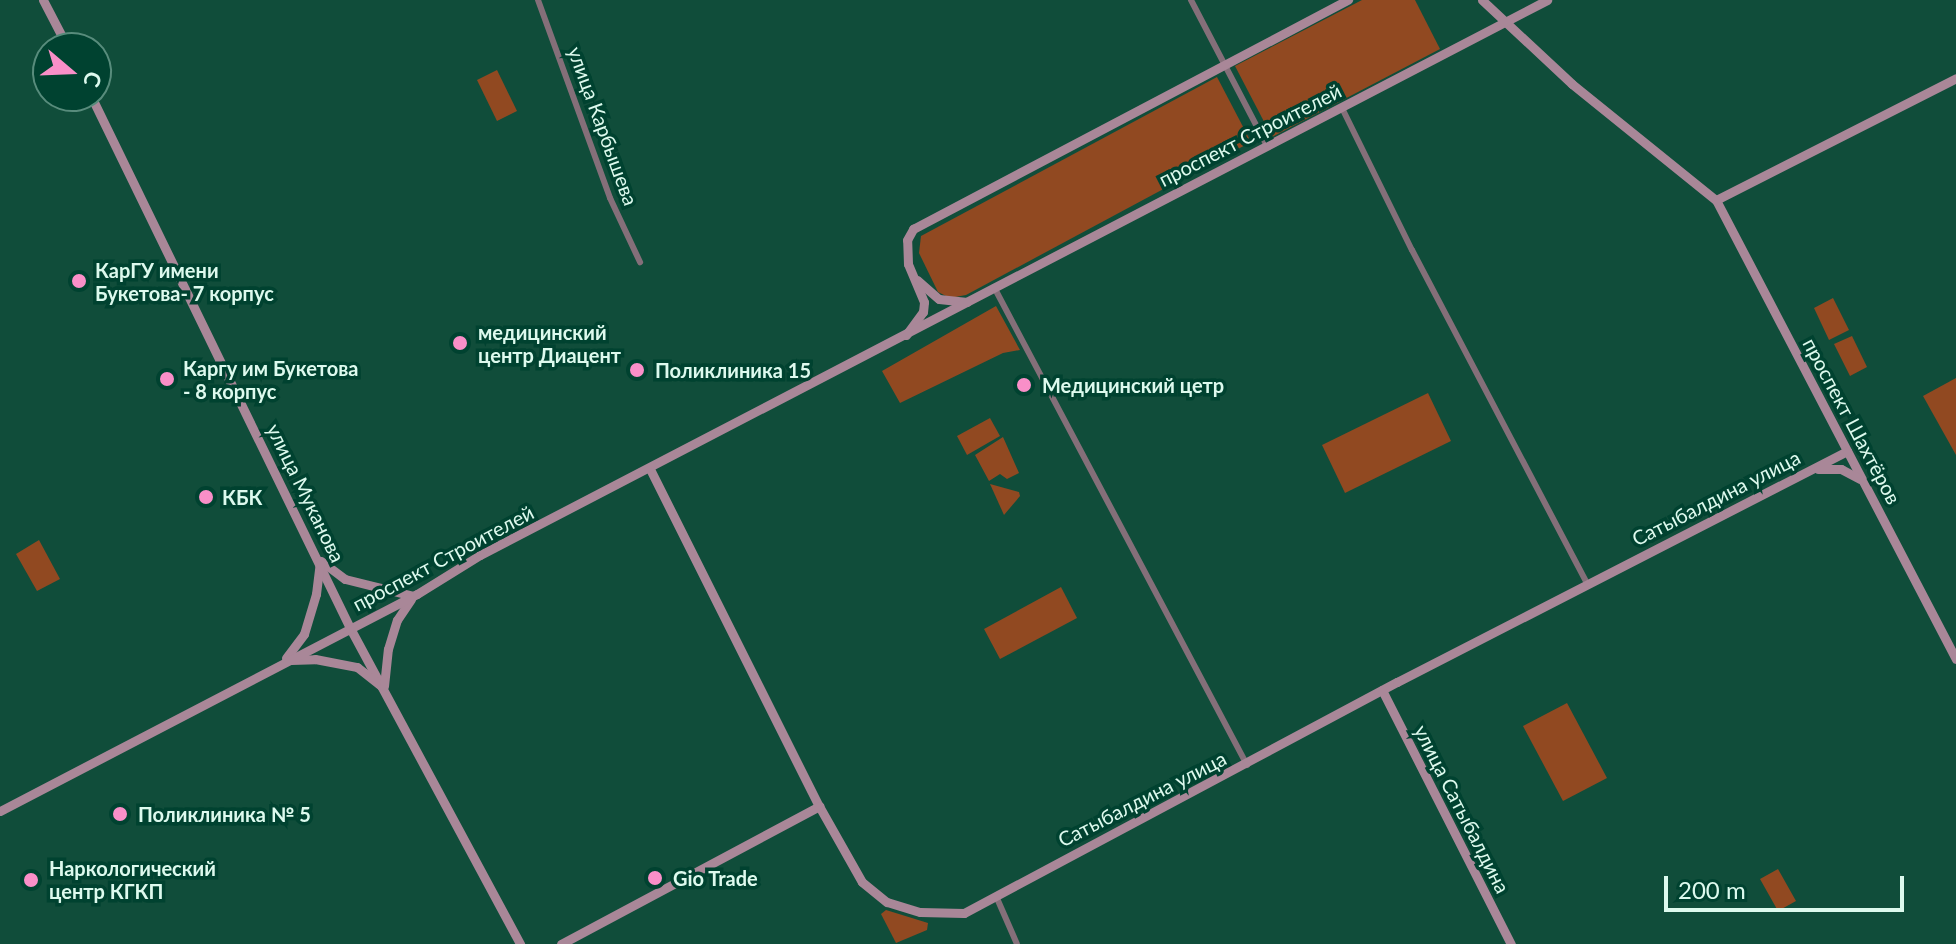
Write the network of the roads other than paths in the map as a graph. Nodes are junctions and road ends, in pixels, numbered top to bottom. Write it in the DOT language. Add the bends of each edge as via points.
graph roads {
  1 [pos="43,0"];
  2 [pos="538,0"];
  3 [pos="1191,0"];
  4 [pos="1348,0"];
  5 [pos="1482,0"];
  6 [pos="1547,0"];
  7 [pos="1505,22"];
  8 [pos="60,32"];
  9 [pos="1224,63"];
  10 [pos="1956,78"];
  11 [pos="1342,108"];
  12 [pos="99,112"];
  13 [pos="1267,147"];
  14 [pos="1716,200"];
  15 [pos="640,262"];
  16 [pos="914,278"];
  17 [pos="994,287"];
  18 [pos="969,302"];
  19 [pos="904,338"];
  20 [pos="1847,451"];
  21 [pos="650,469"];
  22 [pos="1810,470"];
  23 [pos="1864,483"];
  24 [pos="320,561"];
  25 [pos="1587,583"];
  26 [pos="413,596"];
  27 [pos="350,628"];
  28 [pos="1956,659"];
  29 [pos="284,660"];
  30 [pos="384,688"];
  31 [pos="1382,690"];
  32 [pos="1247,765"];
  33 [pos="819,806"];
  34 [pos="0,811"];
  35 [pos="996,896"];
  36 [pos="520,944"];
  37 [pos="561,944"];
  38 [pos="1017,944"];
  39 [pos="1511,944"];
  1 -- 8 [label="main road"];
  2 -- 15 [label="street, улица Карбышева" via="610,198"];
  3 -- 9 [label="street"];
  4 -- 9 [label="main road"];
  5 -- 7 [label="main road, проспект Шахтёров"];
  6 -- 7 [label="main road, проспект Строителей"];
  7 -- 11 [label="main road, проспект Строителей"];
  7 -- 14 [label="main road, проспект Шахтёров" via="1572,84"];
  9 -- 13 [label="street"];
  9 -- 16 [label="main road" via="913,229 907,240"];
  10 -- 14 [label="main road"];
  11 -- 13 [label="main road, проспект Строителей"];
  11 -- 25 [label="street"];
  12 -- 24 [label="main road, улица Муканова"];
  13 -- 17 [label="main road, проспект Строителей"];
  14 -- 20 [label="main road, проспект Шахтёров"];
  16 -- 18 [label="main road" via="939,299"];
  16 -- 19 [label="main road" via="923,312"];
  17 -- 18 [label="main road, проспект Строителей"];
  17 -- 32 [label="street"];
  18 -- 19 [label="main road, проспект Строителей"];
  19 -- 21 [label="main road, проспект Строителей"];
  20 -- 22 [label="main road, Сатыбалдина улица"];
  20 -- 23 [label="main road, проспект Шахтёров"];
  21 -- 26 [label="main road, проспект Строителей" via="480,555"];
  21 -- 33 [label="main road, Сатыбалдина улица"];
  22 -- 23 [label="main road" via="1841,469"];
  22 -- 25 [label="main road, Сатыбалдина улица"];
  23 -- 28 [label="main road, проспект Шахтёров"];
  24 -- 26 [label="main road" via="345,579"];
  24 -- 27 [label="main road, улица Муканова"];
  24 -- 29 [label="main road" via="304,634"];
  25 -- 31 [label="main road, Сатыбалдина улица"];
  26 -- 27 [label="main road, проспект Строителей"];
  26 -- 30 [label="main road" via="397,620"];
  27 -- 29 [label="main road, проспект Строителей"];
  27 -- 30 [label="main road, улица Муканова"];
  29 -- 30 [label="main road" via="357,667"];
  29 -- 34 [label="main road, проспект Строителей"];
  30 -- 36 [label="main road, улица Муканова"];
  31 -- 32 [label="main road, Сатыбалдина улица"];
  31 -- 39 [label="main road, улица Сатыбалдина"];
  32 -- 35 [label="main road, Сатыбалдина улица"];
  33 -- 35 [label="main road, Сатыбалдина улица" via="862,882 887,902 920,912 964,913"];
  33 -- 37 [label="main road"];
  35 -- 38 [label="street"];
}
